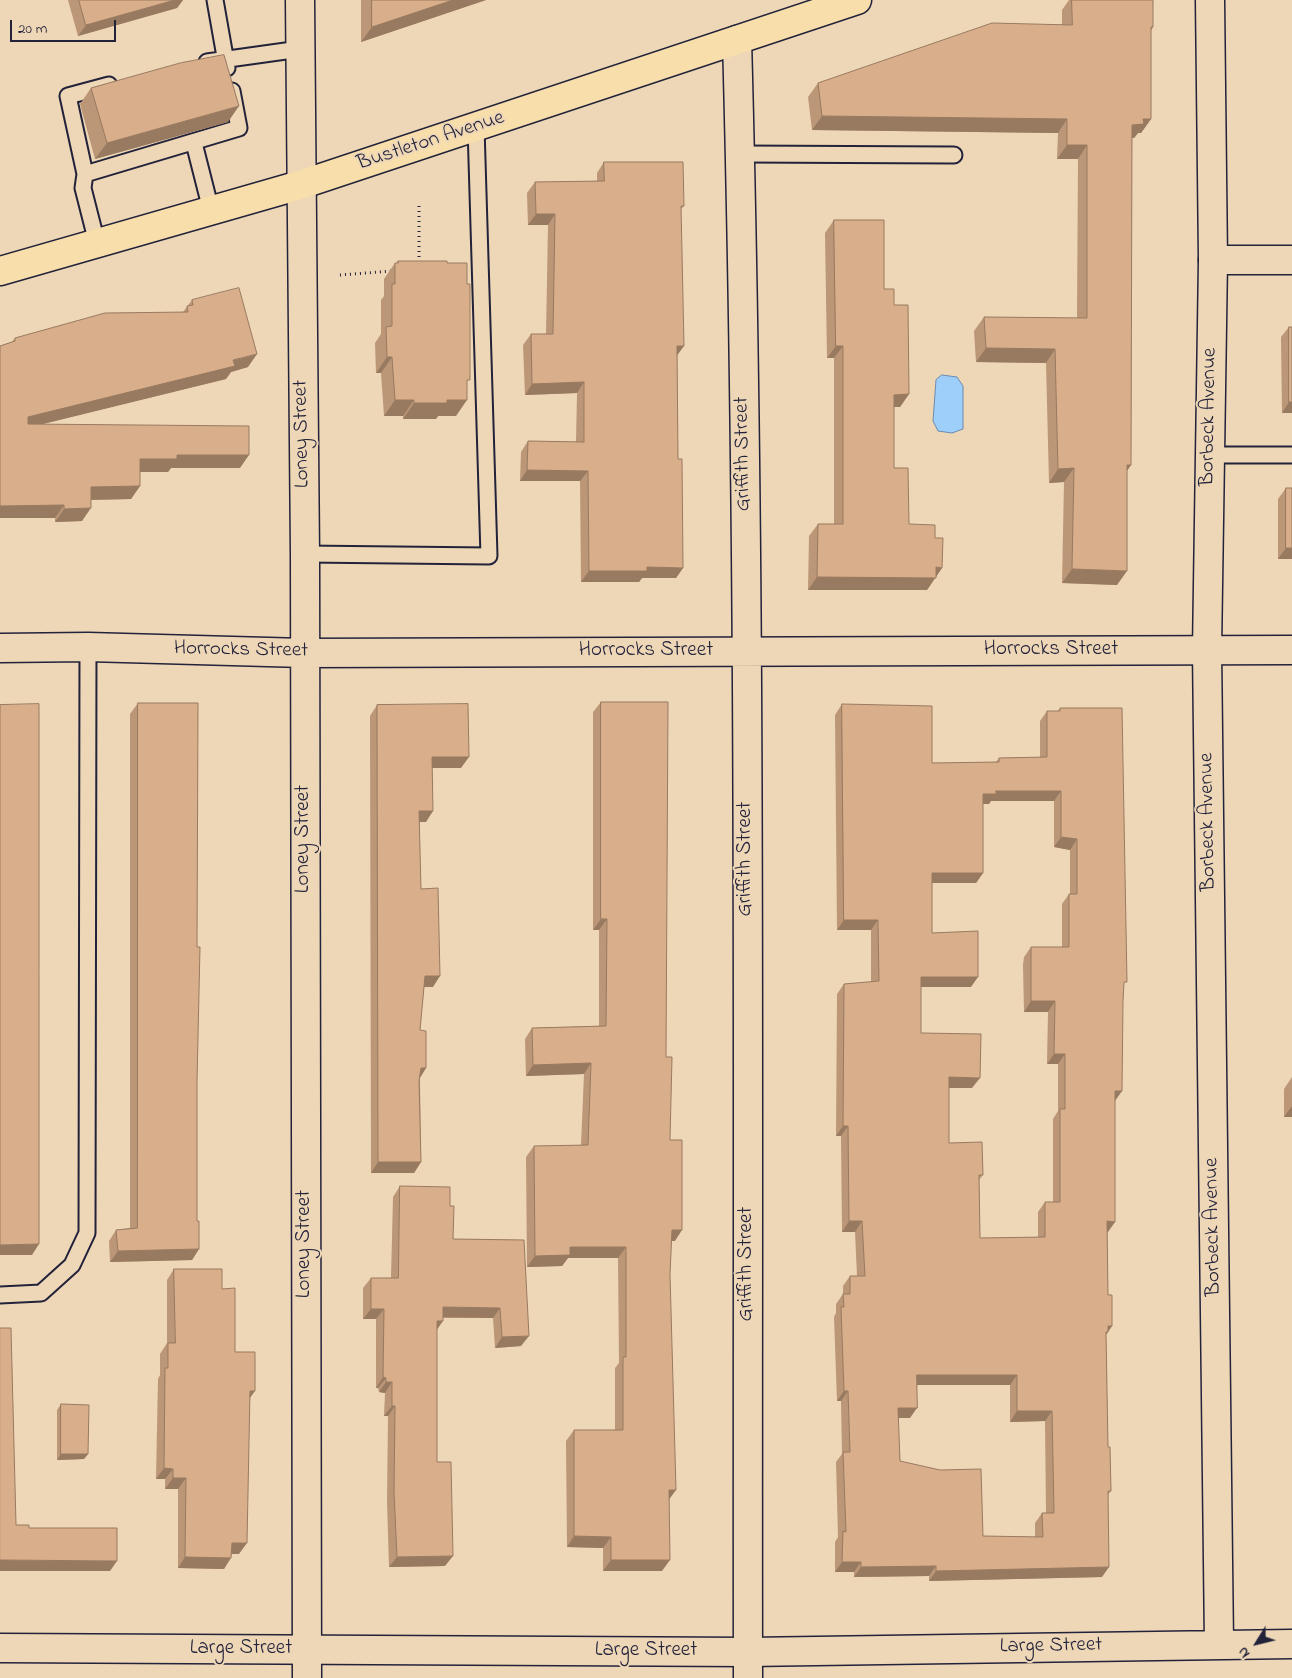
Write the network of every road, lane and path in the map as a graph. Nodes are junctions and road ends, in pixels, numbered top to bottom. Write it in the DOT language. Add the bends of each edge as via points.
graph roads {
  1 [pos="215,0"];
  2 [pos="300,0"];
  3 [pos="857,0"];
  4 [pos="1210,0"];
  5 [pos="737,40"];
  6 [pos="300,49"];
  7 [pos="225,59"];
  8 [pos="196,64"];
  9 [pos="116,87"];
  10 [pos="476,127"];
  11 [pos="188,140"];
  12 [pos="741,154"];
  13 [pos="954,155"];
  14 [pos="85,174"];
  15 [pos="300,185"];
  16 [pos="419,206"];
  17 [pos="211,210"];
  18 [pos="97,243"];
  19 [pos="1213,260"];
  20 [pos="1292,260"];
  21 [pos="419,269"];
  22 [pos="399,270"];
  23 [pos="0,271"];
  24 [pos="340,274"];
  25 [pos="1210,455"];
  26 [pos="1292,455"];
  27 [pos="305,554"];
  28 [pos="88,647"];
  29 [pos="0,648"];
  30 [pos="1207,650"];
  31 [pos="1292,650"];
  32 [pos="747,652"];
  33 [pos="304,653"];
  34 [pos="0,1295"];
  35 [pos="1218,1644"];
  36 [pos="1292,1644"];
  37 [pos="0,1648"];
  38 [pos="307,1651"];
  39 [pos="748,1665"];
  40 [pos="307,1678"];
  1 -- 7 [label="lane"];
  2 -- 6 [label="street, Loney Street"];
  3 -- 5 [label="main road, Bustleton Avenue"];
  4 -- 19 [label="street, Borbeck Avenue"];
  5 -- 10 [label="main road, Bustleton Avenue"];
  5 -- 12 [label="street, Griffith Street"];
  6 -- 7 [label="lane"];
  6 -- 15 [label="street, Loney Street"];
  7 -- 8 [label="lane"];
  7 -- 11 [label="lane" via="240,128"];
  9 -- 14 [label="lane" via="68,96"];
  10 -- 15 [label="main road, Bustleton Avenue"];
  10 -- 27 [label="lane" via="489,556"];
  11 -- 14 [label="lane" via="132,155"];
  11 -- 17 [label="lane"];
  12 -- 13 [label="lane"];
  12 -- 32 [label="street, Griffith Street"];
  14 -- 18 [label="lane" via="83,188"];
  15 -- 17 [label="main road, Bustleton Avenue"];
  15 -- 27 [label="street, Loney Street"];
  16 -- 21 [label="path"];
  17 -- 18 [label="main road, Bustleton Avenue"];
  18 -- 23 [label="main road, Bustleton Avenue"];
  19 -- 20 [label="street"];
  19 -- 25 [label="street, Borbeck Avenue"];
  22 -- 24 [label="path"];
  25 -- 26 [label="lane"];
  25 -- 30 [label="street, Borbeck Avenue"];
  27 -- 33 [label="street, Loney Street"];
  28 -- 29 [label="street, Horrocks Street"];
  28 -- 33 [label="street, Horrocks Street"];
  28 -- 34 [label="lane" via="87,1233 72,1265 41,1293"];
  30 -- 31 [label="street, Horrocks Street"];
  30 -- 32 [label="street, Horrocks Street"];
  30 -- 35 [label="street, Borbeck Avenue"];
  32 -- 33 [label="street, Horrocks Street"];
  32 -- 39 [label="street, Griffith Street"];
  33 -- 38 [label="street, Loney Street"];
  35 -- 36 [label="street, Large Street"];
  35 -- 39 [label="street, Large Street"];
  37 -- 38 [label="street, Large Street"];
  38 -- 39 [label="street, Large Street"];
  38 -- 40 [label="street, Loney Street"];
}
